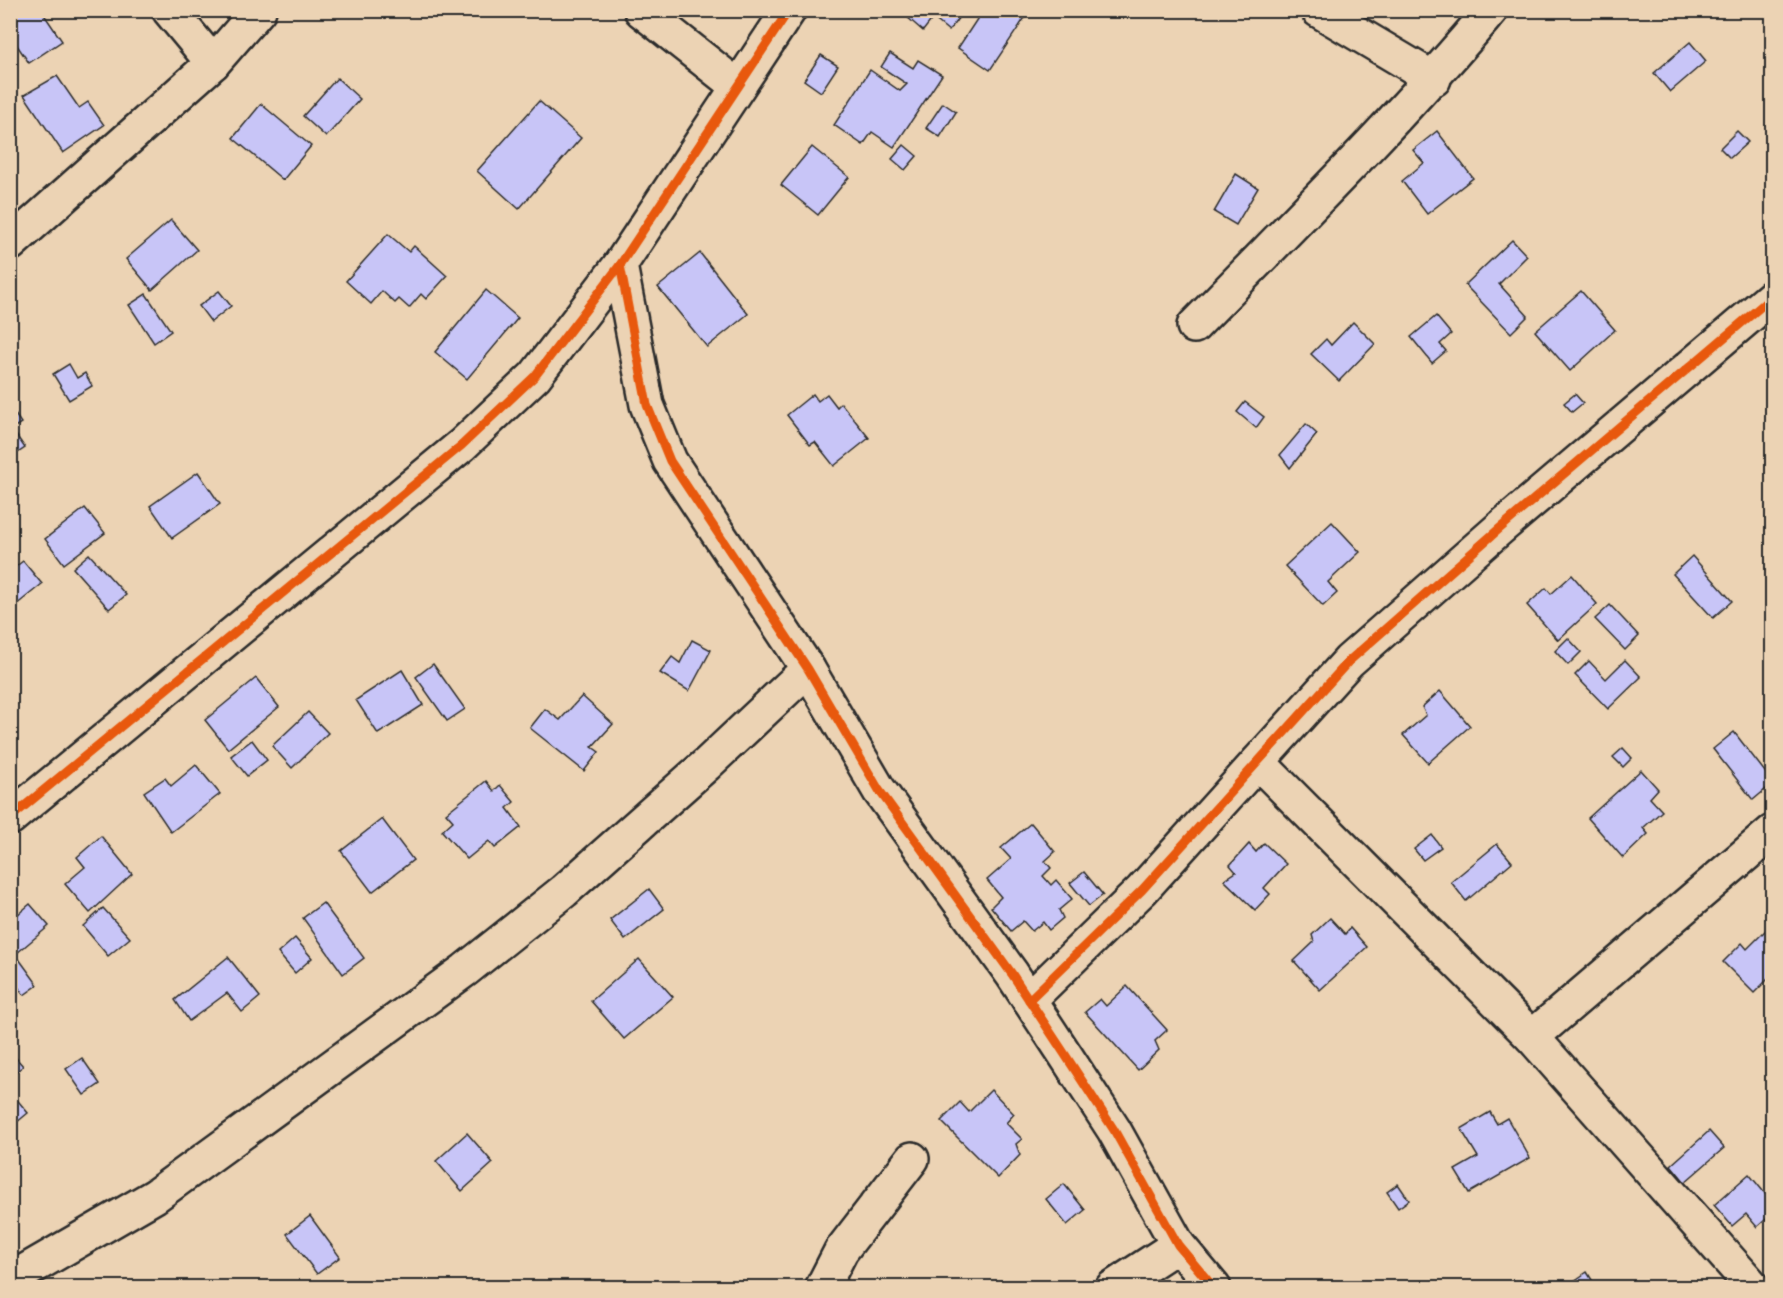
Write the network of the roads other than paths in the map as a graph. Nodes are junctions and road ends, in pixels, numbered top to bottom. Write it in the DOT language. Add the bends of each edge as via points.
graph roads {
  1 [pos="169,10"];
  2 [pos="259,10"];
  3 [pos="640,10"];
  4 [pos="789,10"];
  5 [pos="1318,10"];
  6 [pos="1491,10"];
  7 [pos="213,63"];
  8 [pos="1434,79"];
  9 [pos="737,86"];
  10 [pos="10,244"];
  11 [pos="620,265"];
  12 [pos="1773,297"];
  13 [pos="1194,326"];
  14 [pos="808,669"];
  15 [pos="1258,762"];
  16 [pos="10,818"];
  17 [pos="1773,832"];
  18 [pos="1029,1000"];
  19 [pos="1532,1037"];
  20 [pos="912,1159"];
  21 [pos="1178,1245"];
  22 [pos="10,1281"];
  23 [pos="822,1287"];
  24 [pos="1112,1287"];
  25 [pos="1214,1287"];
  26 [pos="1754,1287"];
  1 -- 7 [label="street"];
  2 -- 7 [label="street"];
  3 -- 9 [label="street"];
  4 -- 9 [label="street"];
  5 -- 8 [label="street"];
  6 -- 8 [label="street"];
  7 -- 10 [label="street"];
  8 -- 13 [label="street"];
  9 -- 11 [label="street"];
  11 -- 14 [label="street" via="647,405 670,462"];
  11 -- 16 [label="street" via="536,376 462,445"];
  12 -- 15 [label="street" via="1349,661"];
  14 -- 18 [label="street" via="879,790"];
  14 -- 22 [label="street" via="564,891 465,970 156,1196"];
  15 -- 18 [label="street" via="1142,890"];
  15 -- 19 [label="street"];
  17 -- 19 [label="street"];
  18 -- 21 [label="street" via="1114,1130"];
  19 -- 26 [label="street"];
  20 -- 23 [label="street" via="841,1251"];
  21 -- 24 [label="street"];
  21 -- 25 [label="street"];
}
